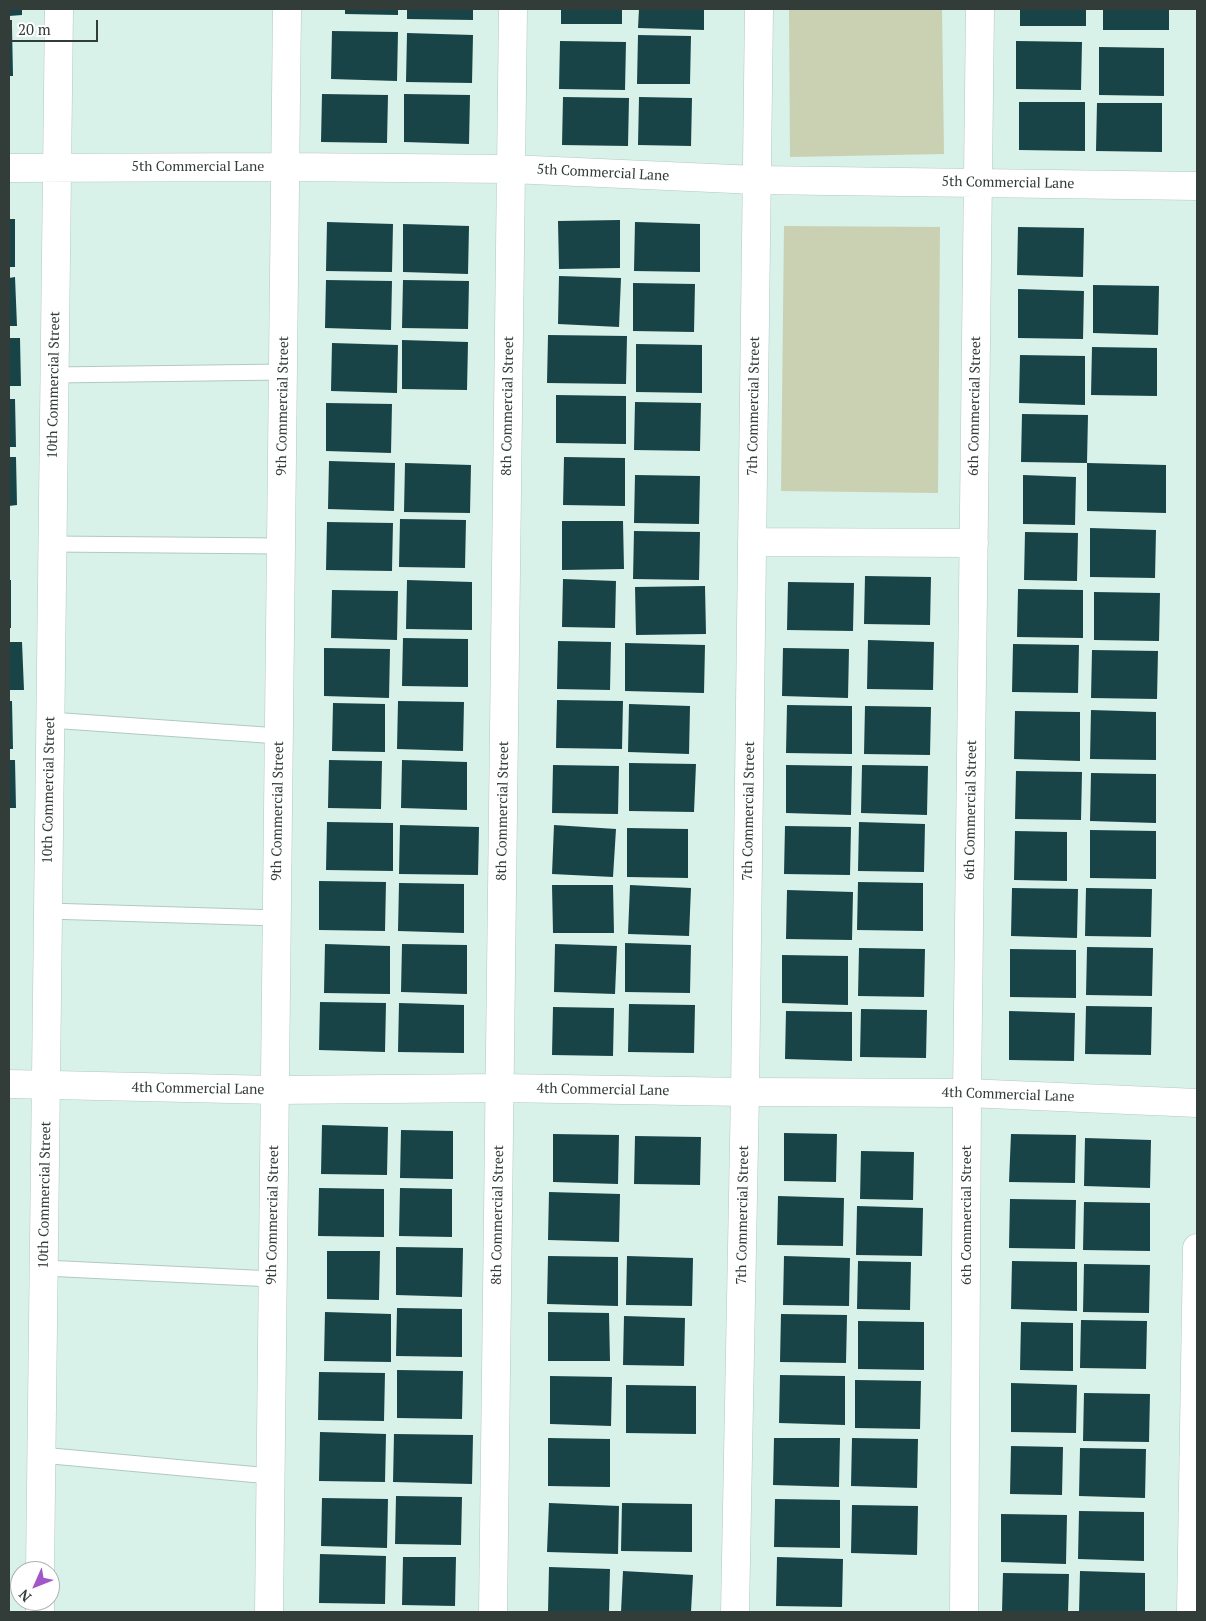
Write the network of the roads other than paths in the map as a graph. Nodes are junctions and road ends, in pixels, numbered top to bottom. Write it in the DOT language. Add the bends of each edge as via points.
graph roads {
  1 [pos="59,9"];
  2 [pos="287,9"];
  3 [pos="512,9"];
  4 [pos="759,9"];
  5 [pos="980,9"];
  6 [pos="286,167"];
  7 [pos="9,168"];
  8 [pos="57,168"];
  9 [pos="511,169"];
  10 [pos="756,180"];
  11 [pos="978,183"];
  12 [pos="1197,186"];
  13 [pos="283,372"];
  14 [pos="54,375"];
  15 [pos="752,542"];
  16 [pos="974,543"];
  17 [pos="52,544"];
  18 [pos="281,546"];
  19 [pos="50,720"];
  20 [pos="279,736"];
  21 [pos="48,911"];
  22 [pos="277,918"];
  23 [pos="9,1084"];
  24 [pos="46,1086"];
  25 [pos="500,1088"];
  26 [pos="275,1090"];
  27 [pos="745,1092"];
  28 [pos="967,1093"];
  29 [pos="1197,1103"];
  30 [pos="1197,1248"];
  31 [pos="44,1268"];
  32 [pos="273,1279"];
  33 [pos="41,1455"];
  34 [pos="270,1476"];
  35 [pos="40,1561"];
  36 [pos="269,1612"];
  37 [pos="494,1612"];
  38 [pos="735,1612"];
  39 [pos="964,1612"];
  40 [pos="1191,1612"];
  1 -- 8 [label="street, 10th Commercial Street"];
  2 -- 6 [label="street, 9th Commercial Street"];
  3 -- 9 [label="street, 8th Commercial Street"];
  4 -- 10 [label="street, 7th Commercial Street"];
  5 -- 11 [label="street, 6th Commercial Street"];
  6 -- 8 [label="street, 5th Commercial Lane"];
  6 -- 9 [label="street, 5th Commercial Lane"];
  6 -- 13 [label="street, 9th Commercial Street"];
  7 -- 8 [label="street, 5th Commercial Lane"];
  8 -- 14 [label="street, 10th Commercial Street"];
  9 -- 10 [label="street, 5th Commercial Lane"];
  9 -- 25 [label="street, 8th Commercial Street"];
  10 -- 11 [label="street, 5th Commercial Lane"];
  10 -- 15 [label="street, 7th Commercial Street"];
  11 -- 12 [label="street, 5th Commercial Lane"];
  11 -- 16 [label="street, 6th Commercial Street"];
  13 -- 14 [label="lane"];
  13 -- 18 [label="street, 9th Commercial Street"];
  14 -- 17 [label="street, 10th Commercial Street"];
  15 -- 16 [label="street"];
  15 -- 27 [label="street, 7th Commercial Street"];
  16 -- 28 [label="street, 6th Commercial Street"];
  17 -- 18 [label="lane"];
  17 -- 19 [label="street, 10th Commercial Street"];
  18 -- 20 [label="street, 9th Commercial Street"];
  19 -- 20 [label="lane"];
  19 -- 21 [label="street, 10th Commercial Street"];
  20 -- 22 [label="street, 9th Commercial Street"];
  21 -- 22 [label="lane"];
  21 -- 24 [label="street, 10th Commercial Street"];
  22 -- 26 [label="street, 9th Commercial Street"];
  23 -- 24 [label="street, 4th Commercial Lane"];
  24 -- 26 [label="street, 4th Commercial Lane"];
  24 -- 31 [label="street, 10th Commercial Street"];
  25 -- 26 [label="street, 4th Commercial Lane"];
  25 -- 27 [label="street, 4th Commercial Lane"];
  25 -- 37 [label="street, 8th Commercial Street"];
  26 -- 32 [label="street, 9th Commercial Street"];
  27 -- 28 [label="street, 4th Commercial Lane"];
  27 -- 38 [label="street, 7th Commercial Street"];
  28 -- 29 [label="street, 4th Commercial Lane"];
  28 -- 39 [label="street, 6th Commercial Street"];
  30 -- 40 [label="street"];
  31 -- 32 [label="lane"];
  31 -- 33 [label="street, 10th Commercial Street"];
  32 -- 34 [label="street, 9th Commercial Street"];
  33 -- 34 [label="lane"];
  33 -- 35 [label="street, 10th Commercial Street"];
  34 -- 36 [label="street, 9th Commercial Street"];
}
